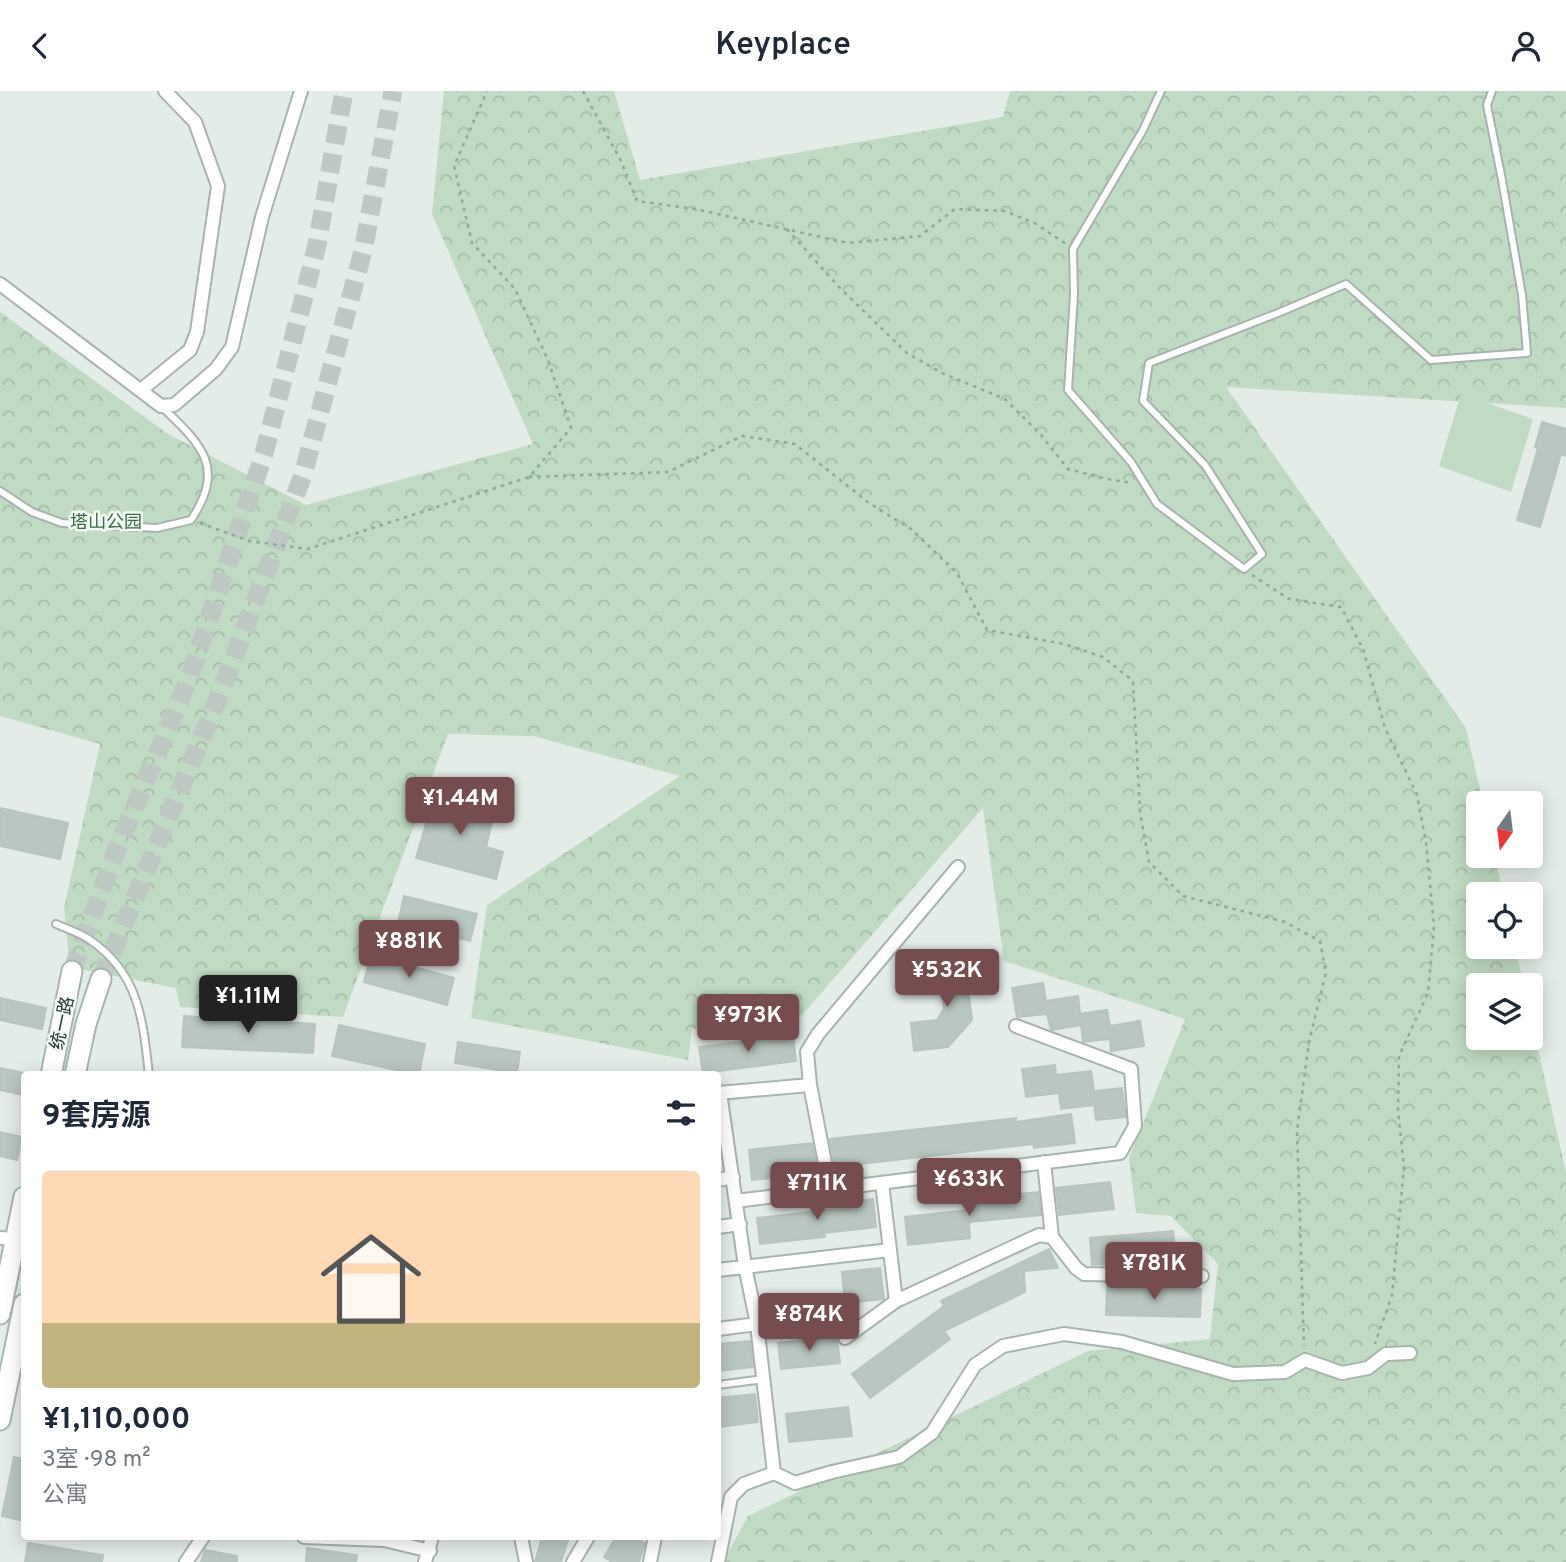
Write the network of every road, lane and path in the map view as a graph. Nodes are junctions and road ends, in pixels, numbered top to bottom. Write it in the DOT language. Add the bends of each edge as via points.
graph roads {
  1 [pos="165,91"];
  2 [pos="301,91"];
  3 [pos="487,91"];
  4 [pos="583,91"];
  5 [pos="1161,91"];
  6 [pos="1492,91"];
  7 [pos="787,229"];
  8 [pos="1073,249"];
  9 [pos="0,284"];
  10 [pos="141,390"];
  11 [pos="161,406"];
  12 [pos="529,477"];
  13 [pos="1145,485"];
  14 [pos="0,491"];
  15 [pos="191,520"];
  16 [pos="1244,569"];
  17 [pos="958,867"];
  18 [pos="56,924"];
  19 [pos="72,971"];
  20 [pos="101,979"];
  21 [pos="1016,1026"];
  22 [pos="52,1071"];
  23 [pos="76,1071"];
  24 [pos="149,1071"];
  25 [pos="810,1084"];
  26 [pos="721,1093"];
  27 [pos="721,1105"];
  28 [pos="1044,1163"];
  29 [pos="733,1177"];
  30 [pos="721,1179"];
  31 [pos="882,1183"];
  32 [pos="830,1189"];
  33 [pos="736,1201"];
  34 [pos="21,1208"];
  35 [pos="740,1224"];
  36 [pos="721,1227"];
  37 [pos="13,1237"];
  38 [pos="1052,1237"];
  39 [pos="890,1250"];
  40 [pos="745,1266"];
  41 [pos="721,1270"];
  42 [pos="1202,1276"];
  43 [pos="896,1301"];
  44 [pos="0,1314"];
  45 [pos="758,1324"];
  46 [pos="21,1328"];
  47 [pos="721,1329"];
  48 [pos="845,1338"];
  49 [pos="1410,1353"];
  50 [pos="1305,1360"];
  51 [pos="1368,1368"];
  52 [pos="764,1379"];
  53 [pos="721,1385"];
  54 [pos="0,1420"];
  55 [pos="774,1473"];
  56 [pos="199,1540"];
  57 [pos="384,1540"];
  58 [pos="431,1540"];
  59 [pos="522,1540"];
  60 [pos="586,1540"];
  61 [pos="654,1540"];
  62 [pos="427,1557"];
  63 [pos="186,1562"];
  64 [pos="526,1562"];
  65 [pos="573,1562"];
  66 [pos="650,1562"];
  67 [pos="718,1562"];
  1 -- 10 [label="street" via="195,122 218,186 197,332 190,350"];
  2 -- 11 [label="street" via="262,217 232,347 216,369 174,405"];
  3 -- 12 [label="path" via="454,166 472,243 515,289 548,360 571,428"];
  4 -- 7 [label="path" via="638,201"];
  5 -- 8 [label="lane"];
  6 -- 16 [label="lane" via="1487,105 1522,295 1527,353 1431,360 1346,284 1149,363 1143,401 1205,465 1262,554"];
  7 -- 8 [label="path" via="848,243 920,236 955,209 1004,211 1036,223"];
  7 -- 13 [label="path" via="907,353 1005,399 1068,468"];
  8 -- 13 [label="lane" via="1068,390 1131,462"];
  9 -- 10 [label="street"];
  10 -- 11 [label="street"];
  11 -- 15 [label="lane" via="203,451 208,468 204,499"];
  12 -- 15 [label="path" via="308,549 249,541"];
  12 -- 50 [label="path" via="668,473 742,436 796,444 869,503 911,529 957,573 987,630 1064,644 1102,657 1133,681 1140,812 1149,862 1183,897 1285,922 1320,941 1326,973 1309,1042 1297,1131"];
  13 -- 16 [label="lane" via="1157,504"];
  14 -- 15 [label="lane" via="32,512 62,523 157,528"];
  16 -- 51 [label="path" via="1289,600 1341,607 1363,649 1385,728 1417,795 1426,842 1434,927 1428,993 1399,1056 1404,1167 1392,1295"];
  17 -- 25 [label="street" via="818,1034 807,1052"];
  18 -- 24 [label="lane" via="89,939 120,965 144,1023"];
  19 -- 22 [label="main road, 统一路"];
  20 -- 23 [label="main road, 统一路"];
  21 -- 28 [label="street" via="1131,1069 1135,1126 1120,1153"];
  25 -- 26 [label="street"];
  25 -- 32 [label="street"];
  27 -- 29 [label="street"];
  28 -- 31 [label="street"];
  28 -- 38 [label="street"];
  29 -- 30 [label="street"];
  29 -- 33 [label="street"];
  31 -- 32 [label="street"];
  31 -- 39 [label="street"];
  32 -- 33 [label="street"];
  33 -- 35 [label="street"];
  34 -- 37 [label="main road"];
  35 -- 36 [label="street"];
  35 -- 40 [label="street"];
  37 -- 44 [label="main road"];
  38 -- 42 [label="street" via="1084,1274"];
  38 -- 43 [label="street" via="1039,1235"];
  39 -- 40 [label="street"];
  39 -- 43 [label="street"];
  40 -- 41 [label="street"];
  40 -- 45 [label="street"];
  43 -- 48 [label="street"];
  45 -- 47 [label="street"];
  45 -- 52 [label="street"];
  46 -- 54 [label="main road"];
  49 -- 51 [label="street" via="1386,1354"];
  50 -- 51 [label="street" via="1342,1373"];
  50 -- 55 [label="street" via="1285,1372 1233,1374 1122,1342 1064,1334 1003,1346 975,1366 932,1433 899,1457 795,1483"];
  52 -- 53 [label="lane"];
  52 -- 55 [label="street"];
  55 -- 67 [label="street" via="744,1484 732,1497"];
  56 -- 63 [label="street"];
  57 -- 62 [label="street"];
  58 -- 62 [label="street"];
  59 -- 64 [label="street"];
  60 -- 65 [label="street"];
  61 -- 66 [label="street"];
}
